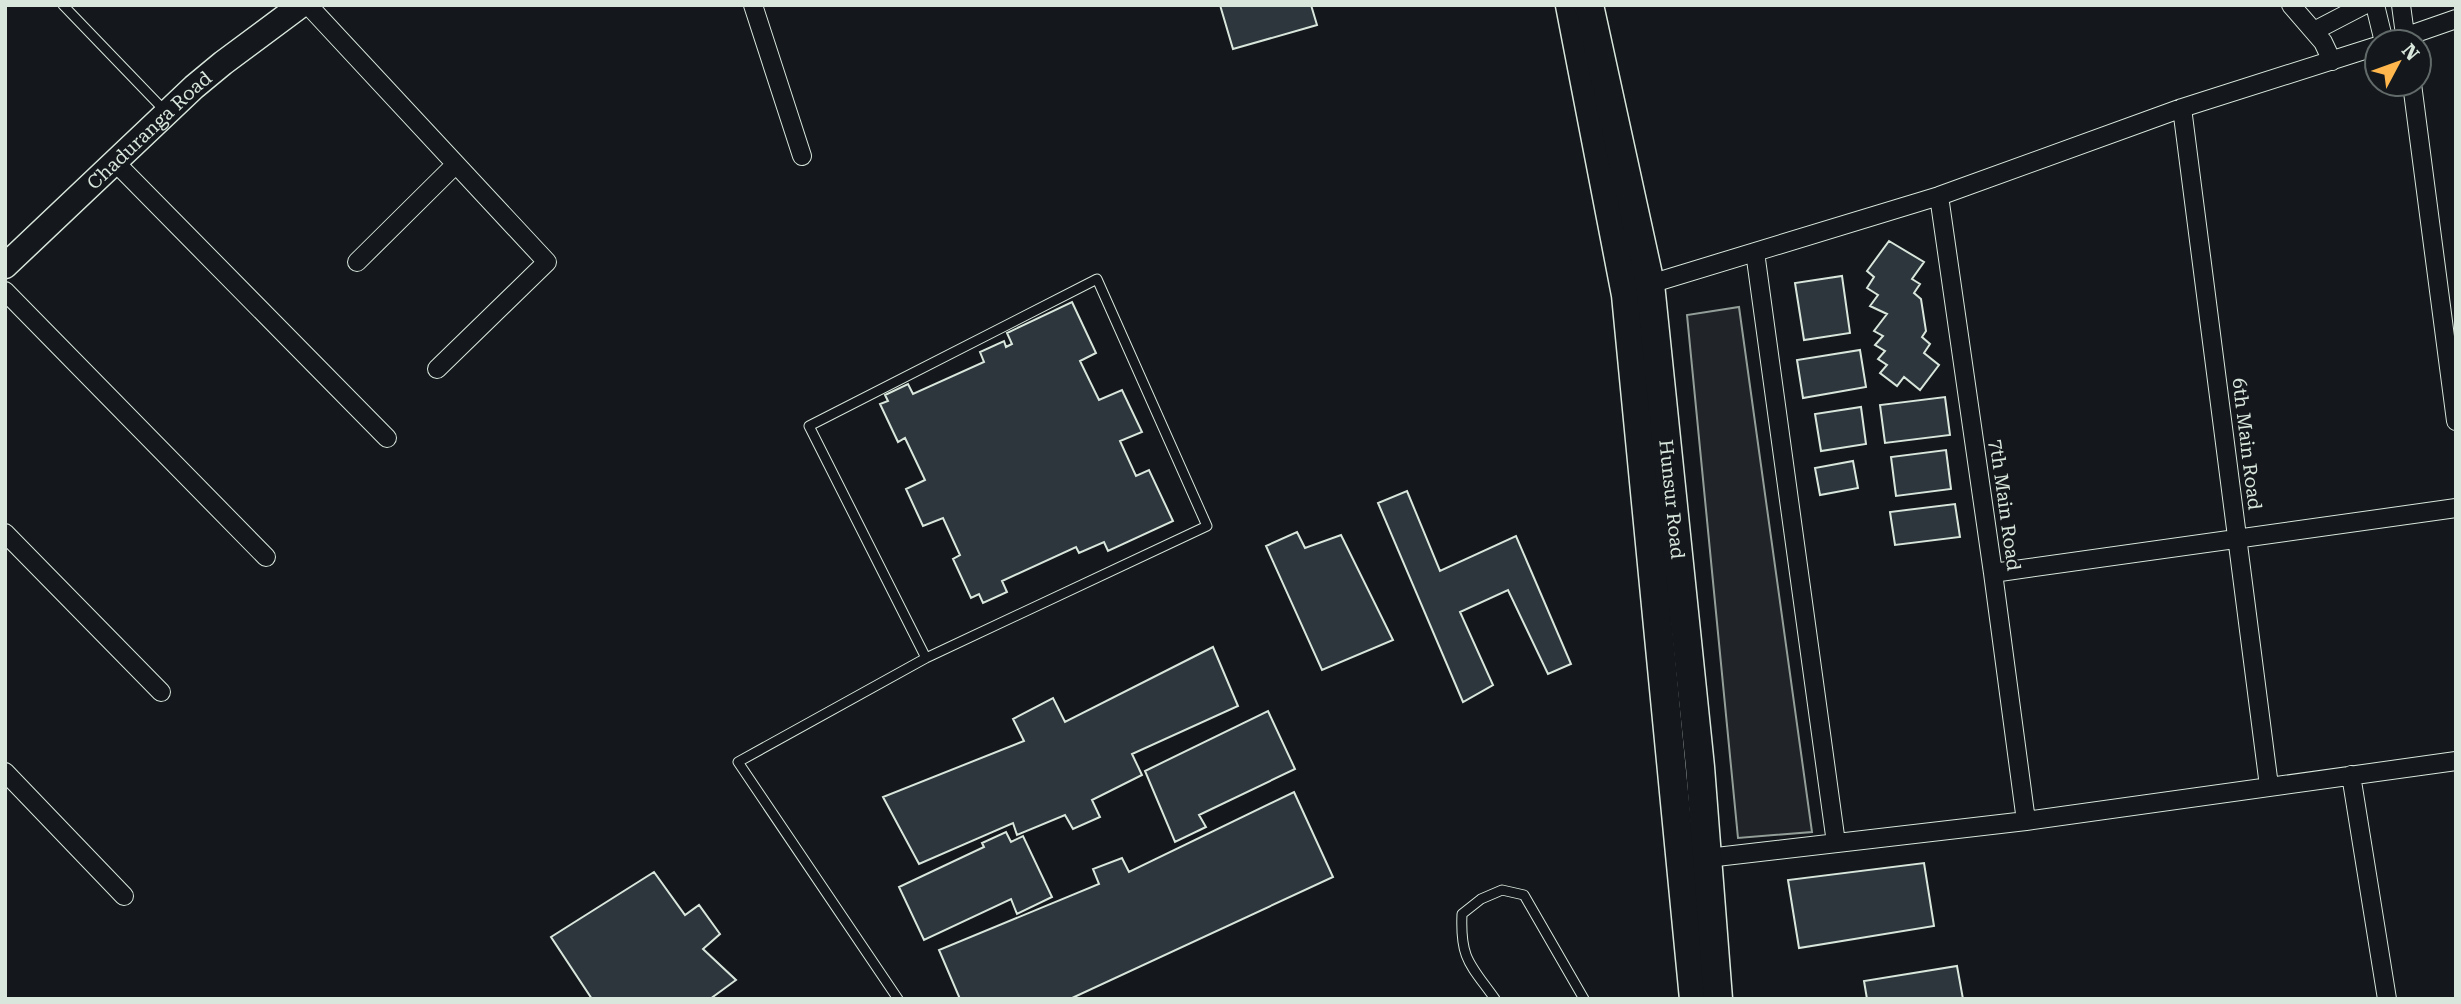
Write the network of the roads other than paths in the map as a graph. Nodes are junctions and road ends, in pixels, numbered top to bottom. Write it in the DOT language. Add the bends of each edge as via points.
graph roads {
  1 [pos="63,5"];
  2 [pos="301,5"];
  3 [pos="308,5"];
  4 [pos="753,5"];
  5 [pos="1570,5"];
  6 [pos="1589,5"];
  7 [pos="2291,5"];
  8 [pos="2364,5"];
  9 [pos="2375,5"];
  10 [pos="2401,5"];
  11 [pos="2456,19"];
  12 [pos="2381,28"];
  13 [pos="2400,28"];
  14 [pos="2432,28"];
  15 [pos="2314,31"];
  16 [pos="2363,51"];
  17 [pos="2332,61"];
  18 [pos="2414,98"];
  19 [pos="2182,108"];
  20 [pos="167,113"];
  21 [pos="802,156"];
  22 [pos="116,163"];
  23 [pos="456,164"];
  24 [pos="1939,196"];
  25 [pos="1755,252"];
  26 [pos="357,262"];
  27 [pos="5,266"];
  28 [pos="1650,284"];
  29 [pos="5,291"];
  30 [pos="437,369"];
  31 [pos="2456,421"];
  32 [pos="387,438"];
  33 [pos="2456,508"];
  34 [pos="5,533"];
  35 [pos="2237,538"];
  36 [pos="266,557"];
  37 [pos="1993,573"];
  38 [pos="926,658"];
  39 [pos="161,692"];
  40 [pos="2456,761"];
  41 [pos="5,772"];
  42 [pos="2351,775"];
  43 [pos="2270,786"];
  44 [pos="2026,821"];
  45 [pos="1836,843"];
  46 [pos="1694,860"];
  47 [pos="124,896"];
  48 [pos="898,999"];
  49 [pos="1495,999"];
  50 [pos="1584,999"];
  51 [pos="1694,999"];
  52 [pos="1718,999"];
  53 [pos="2387,999"];
  1 -- 20 [label="lane"];
  2 -- 20 [label="street, Chaduranga Road" via="223,63"];
  3 -- 23 [label="street"];
  4 -- 21 [label="street"];
  5 -- 46 [label="main road" via="1626,295"];
  6 -- 28 [label="main road, Hunsur Road"];
  7 -- 15 [label="street"];
  8 -- 15 [label="street"];
  9 -- 12 [label="street"];
  10 -- 13 [label="street"];
  11 -- 14 [label="street"];
  15 -- 17 [label="street"];
  16 -- 17 [label="street"];
  17 -- 19 [label="street"];
  18 -- 31 [label="street"];
  19 -- 24 [label="street"];
  19 -- 35 [label="street, 6th Main Road"];
  20 -- 22 [label="street, Chaduranga Road"];
  22 -- 27 [label="street, Chaduranga Road"];
  22 -- 32 [label="street"];
  23 -- 26 [label="street"];
  23 -- 30 [label="street" via="547,262"];
  24 -- 25 [label="street"];
  24 -- 37 [label="street, 7th Main Road"];
  25 -- 28 [label="street"];
  25 -- 45 [label="street"];
  28 -- 46 [label="main road, Hunsur Road"];
  29 -- 36 [label="street"];
  33 -- 35 [label="street"];
  34 -- 39 [label="street"];
  35 -- 37 [label="street"];
  35 -- 43 [label="street, 6th Main Road"];
  37 -- 44 [label="street, 7th Main Road"];
  38 -- 38 [label="lane" via="1207,526 1097,279 810,426"];
  38 -- 48 [label="lane" via="738,762"];
  40 -- 42 [label="street"];
  41 -- 47 [label="street"];
  42 -- 43 [label="street"];
  42 -- 53 [label="street"];
  43 -- 44 [label="street"];
  44 -- 45 [label="street"];
  45 -- 46 [label="street"];
  46 -- 51 [label="main road"];
  46 -- 52 [label="main road, Hunsur Road"];
  49 -- 50 [label="lane" via="1465,956 1462,914 1502,890 1524,895"];
}
